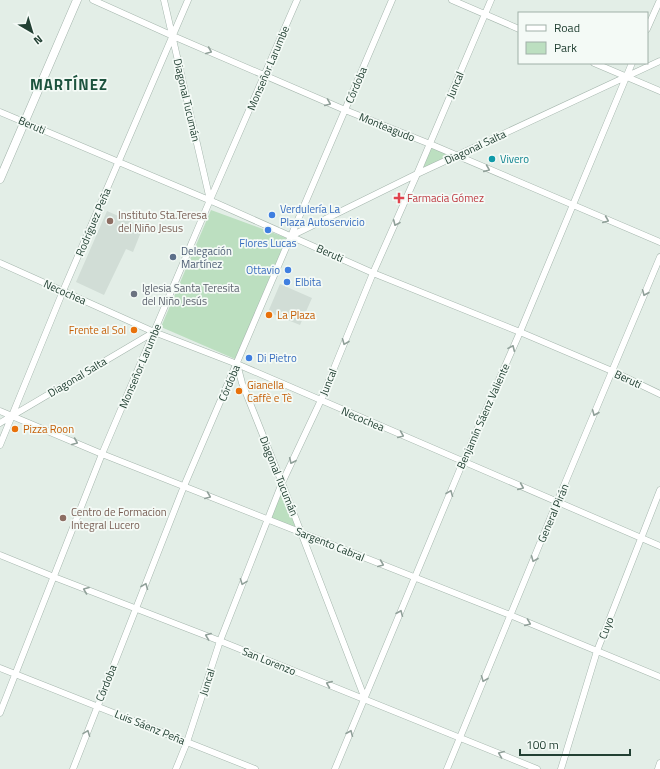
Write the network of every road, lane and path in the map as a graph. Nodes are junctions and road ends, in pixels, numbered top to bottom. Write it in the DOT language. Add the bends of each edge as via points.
graph roads {
  1 [pos="77,0"];
  2 [pos="93,0"];
  3 [pos="164,0"];
  4 [pos="188,0"];
  5 [pos="297,0"];
  6 [pos="392,0"];
  7 [pos="452,0"];
  8 [pos="492,0"];
  9 [pos="660,0"];
  10 [pos="485,14"];
  11 [pos="648,27"];
  12 [pos="518,30"];
  13 [pos="173,36"];
  14 [pos="660,61"];
  15 [pos="596,64"];
  16 [pos="632,64"];
  17 [pos="265,75"];
  18 [pos="626,77"];
  19 [pos="660,91"];
  20 [pos="345,110"];
  21 [pos="0,112"];
  22 [pos="25,122"];
  23 [pos="430,144"];
  24 [pos="457,156"];
  25 [pos="119,162"];
  26 [pos="417,174"];
  27 [pos="0,180"];
  28 [pos="210,200"];
  29 [pos="573,206"];
  30 [pos="291,236"];
  31 [pos="660,242"];
  32 [pos="660,257"];
  33 [pos="0,263"];
  34 [pos="373,273"];
  35 [pos="63,291"];
  36 [pos="154,332"];
  37 [pos="520,332"];
  38 [pos="237,364"];
  39 [pos="612,371"];
  40 [pos="660,394"];
  41 [pos="321,400"];
  42 [pos="0,412"];
  43 [pos="12,416"];
  44 [pos="0,423"];
  45 [pos="0,445"];
  46 [pos="102,454"];
  47 [pos="462,462"];
  48 [pos="282,483"];
  49 [pos="184,486"];
  50 [pos="660,490"];
  51 [pos="557,502"];
  52 [pos="267,520"];
  53 [pos="301,532"];
  54 [pos="641,538"];
  55 [pos="660,546"];
  56 [pos="0,555"];
  57 [pos="54,577"];
  58 [pos="415,578"];
  59 [pos="136,608"];
  60 [pos="510,615"];
  61 [pos="220,641"];
  62 [pos="597,651"];
  63 [pos="0,668"];
  64 [pos="15,674"];
  65 [pos="660,677"];
  66 [pos="365,699"];
  67 [pos="97,706"];
  68 [pos="0,713"];
  69 [pos="460,738"];
  70 [pos="187,742"];
  71 [pos="660,763"];
  72 [pos="73,769"];
  73 [pos="176,769"];
  74 [pos="256,769"];
  75 [pos="335,769"];
  76 [pos="447,769"];
  77 [pos="537,769"];
  78 [pos="561,769"];
  79 [pos="658,769"];
  1 -- 22 [label="street"];
  2 -- 13 [label="street, Monteagudo"];
  3 -- 13 [label="street, Diagonal Tucumán"];
  4 -- 13 [label="street, Rodríguez Peña"];
  5 -- 17 [label="street, Monseñor Larumbe"];
  6 -- 20 [label="street, Córdoba"];
  7 -- 10 [label="street"];
  8 -- 10 [label="street, Juncal"];
  9 -- 11 [label="street"];
  10 -- 12 [label="street"];
  10 -- 23 [label="street, Juncal"];
  13 -- 17 [label="street, Monteagudo, one-way"];
  13 -- 25 [label="street, Rodríguez Peña"];
  13 -- 28 [label="street, Diagonal Tucumán"];
  14 -- 18 [label="street, Diagonal Salta"];
  15 -- 18 [label="street"];
  16 -- 18 [label="street, Benjamín Sáenz Valiente"];
  17 -- 20 [label="street, Monteagudo, one-way"];
  17 -- 28 [label="street, Monseñor Larumbe"];
  18 -- 19 [label="street"];
  18 -- 24 [label="street, Diagonal Salta"];
  18 -- 29 [label="street, Benjamín Sáenz Valiente"];
  20 -- 23 [label="street, Monteagudo"];
  20 -- 30 [label="street, Córdoba"];
  21 -- 22 [label="street, Beruti"];
  22 -- 25 [label="street, Beruti"];
  22 -- 27 [label="street"];
  23 -- 24 [label="street, Monteagudo"];
  23 -- 26 [label="street, Juncal"];
  24 -- 26 [label="street, Diagonal Salta"];
  24 -- 29 [label="street, Monteagudo, one-way"];
  25 -- 28 [label="street, Beruti"];
  25 -- 35 [label="street, Rodríguez Peña"];
  26 -- 30 [label="street, Diagonal Salta"];
  26 -- 34 [label="street, Juncal, one-way"];
  28 -- 30 [label="street, Beruti"];
  28 -- 36 [label="street, Monseñor Larumbe"];
  29 -- 31 [label="street, Monteagudo, one-way"];
  29 -- 37 [label="street, Benjamín Sáenz Valiente"];
  30 -- 34 [label="street, Beruti"];
  30 -- 38 [label="street, Córdoba"];
  32 -- 39 [label="street, General Pirán, one-way"];
  33 -- 35 [label="street, Necochea"];
  34 -- 37 [label="street, Beruti"];
  34 -- 41 [label="street, Juncal, one-way"];
  35 -- 36 [label="street, Necochea"];
  35 -- 43 [label="street, Rodríguez Peña"];
  36 -- 38 [label="street, Necochea"];
  36 -- 43 [label="street, Diagonal Salta"];
  36 -- 46 [label="street, Monseñor Larumbe"];
  37 -- 39 [label="street, Beruti"];
  47 -- 37 [label="street, Benjamín Sáenz Valiente, one-way"];
  38 -- 41 [label="street, Necochea"];
  38 -- 48 [label="street, Diagonal Tucumán"];
  38 -- 49 [label="street, Córdoba"];
  39 -- 40 [label="street, Beruti"];
  39 -- 51 [label="street, General Pirán, one-way"];
  41 -- 47 [label="street, Necochea, one-way"];
  41 -- 48 [label="street, Juncal, one-way"];
  42 -- 43 [label="street, Sargento Cabral"];
  43 -- 44 [label="street, Diagonal Salta"];
  43 -- 45 [label="street, Rodríguez Peña"];
  43 -- 46 [label="street, Sargento Cabral, one-way"];
  46 -- 49 [label="street, Sargento Cabral"];
  46 -- 57 [label="street, Monseñor Larumbe"];
  47 -- 51 [label="street, Necochea, one-way"];
  58 -- 47 [label="street, Benjamín Sáenz Valiente, one-way"];
  48 -- 52 [label="street, Juncal"];
  48 -- 53 [label="street, Diagonal Tucumán"];
  49 -- 52 [label="street, Sargento Cabral, one-way"];
  59 -- 49 [label="street, Córdoba, one-way"];
  50 -- 54 [label="street, Cuyo"];
  51 -- 54 [label="street, Necochea"];
  51 -- 60 [label="street, General Pirán, one-way"];
  52 -- 53 [label="street, Sargento Cabral"];
  52 -- 61 [label="street, Juncal, one-way"];
  53 -- 58 [label="street, Sargento Cabral, one-way"];
  53 -- 66 [label="street, Diagonal Tucumán"];
  54 -- 55 [label="street, Necochea"];
  54 -- 62 [label="street, Cuyo"];
  56 -- 57 [label="street, San Lorenzo"];
  59 -- 57 [label="street, San Lorenzo, one-way"];
  57 -- 64 [label="street, Monseñor Larumbe"];
  58 -- 60 [label="street, Sargento Cabral"];
  66 -- 58 [label="street, Benjamín Sáenz Valiente, one-way"];
  61 -- 59 [label="street, San Lorenzo, one-way"];
  59 -- 67 [label="street, Córdoba"];
  60 -- 62 [label="street, Sargento Cabral, one-way"];
  60 -- 69 [label="street, General Pirán, one-way"];
  66 -- 61 [label="street, San Lorenzo, one-way"];
  61 -- 70 [label="street, Juncal"];
  62 -- 65 [label="street, Sargento Cabral"];
  62 -- 78 [label="street, Cuyo"];
  63 -- 64 [label="street, Luis Sáenz Peña"];
  64 -- 67 [label="street, Luis Sáenz Peña"];
  64 -- 68 [label="street, Monseñor Larumbe"];
  66 -- 69 [label="street, San Lorenzo"];
  75 -- 66 [label="street, Benjamín Sáenz Valiente, one-way"];
  67 -- 70 [label="street, Luis Sáenz Peña"];
  72 -- 67 [label="street, Córdoba, one-way"];
  69 -- 76 [label="street, General Pirán"];
  77 -- 69 [label="street, San Lorenzo, one-way"];
  70 -- 73 [label="street, Juncal"];
  70 -- 74 [label="street, Luis Sáenz Peña"];
  71 -- 79 [label="street"];
}
